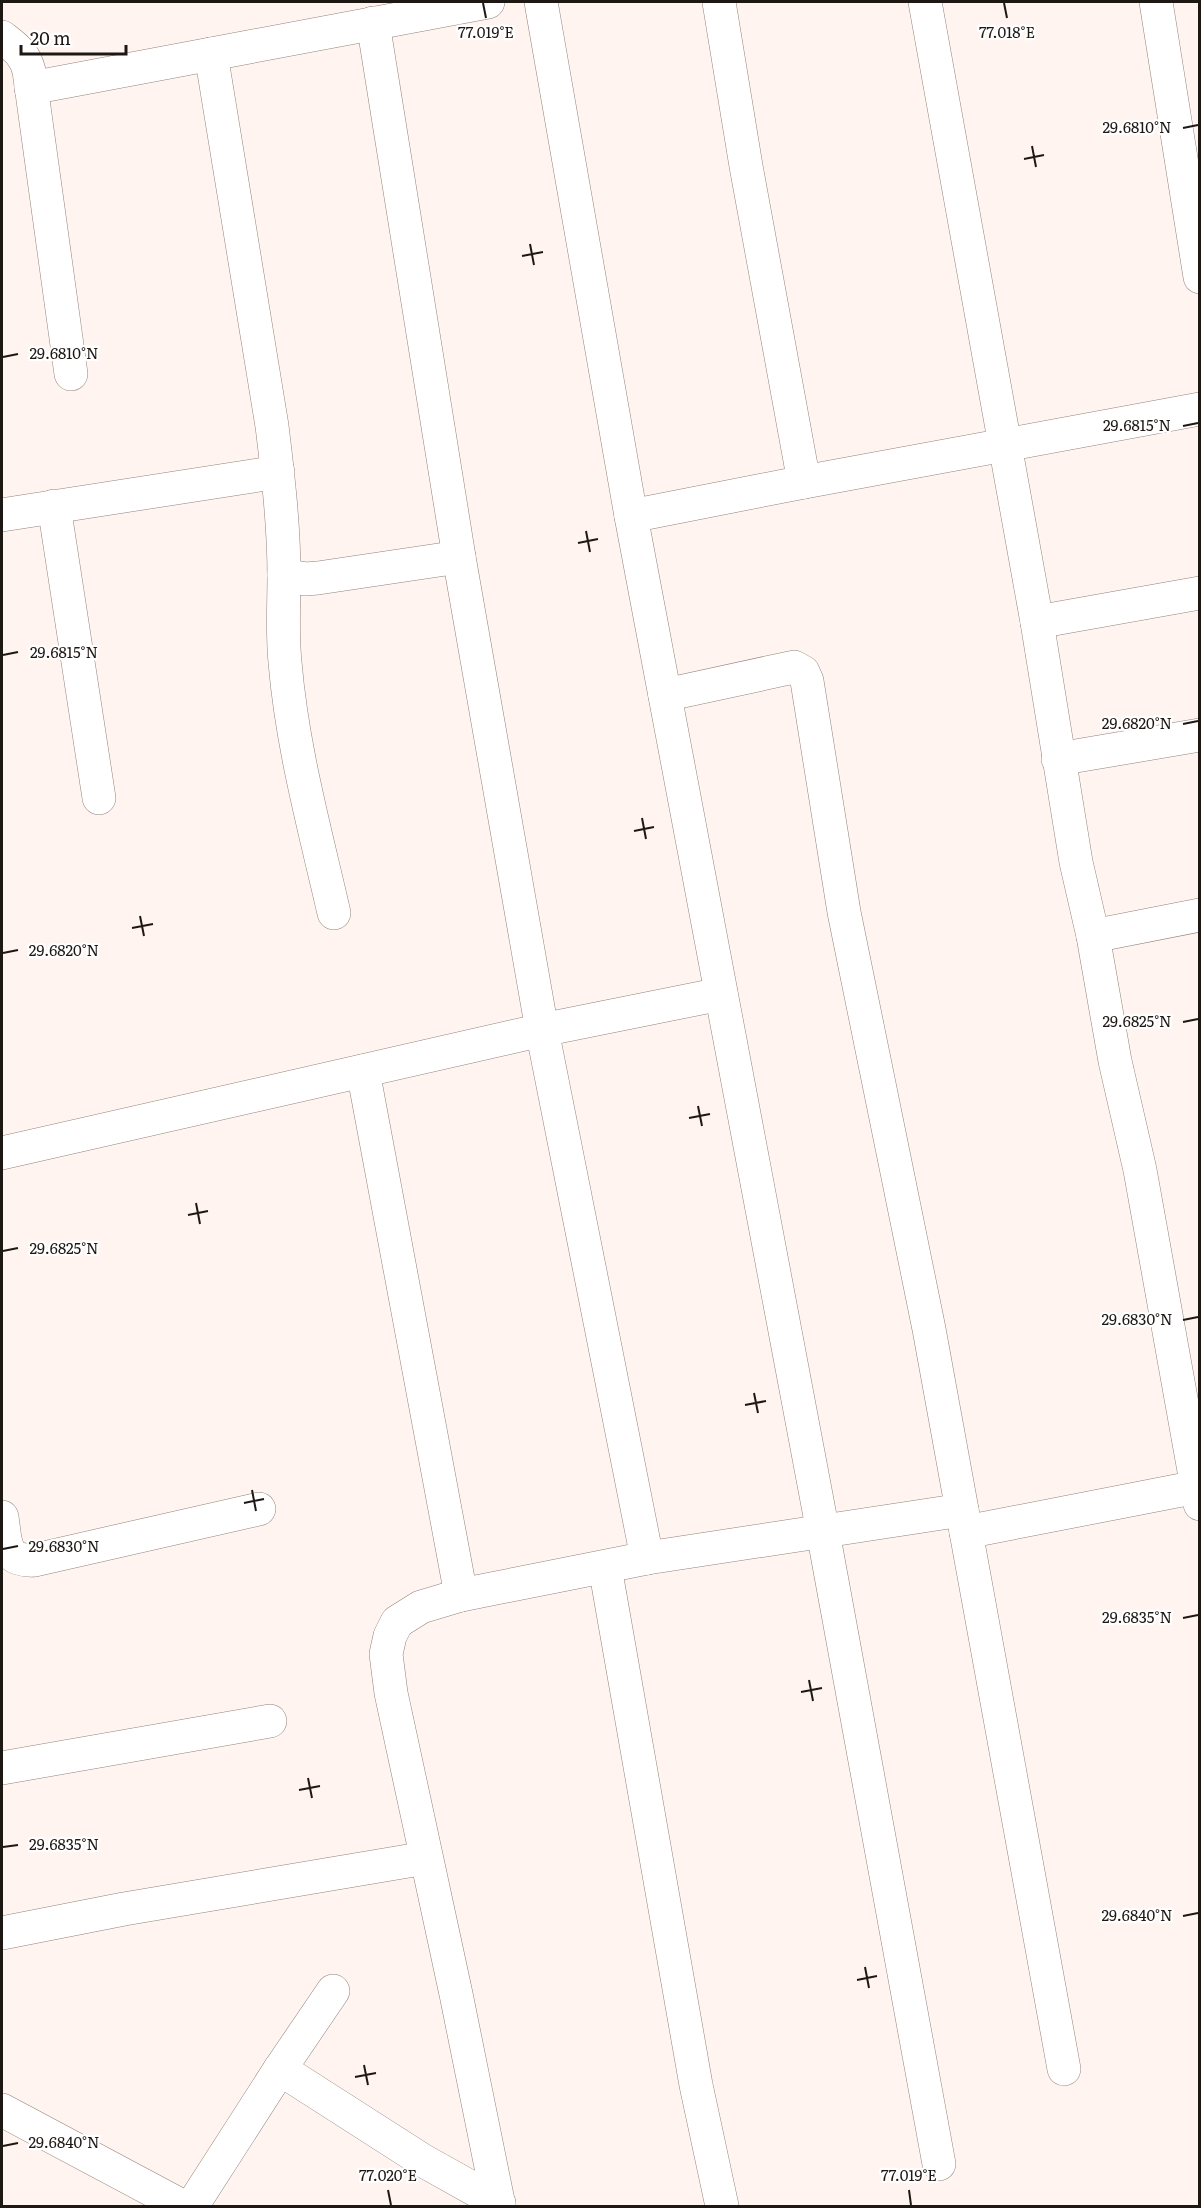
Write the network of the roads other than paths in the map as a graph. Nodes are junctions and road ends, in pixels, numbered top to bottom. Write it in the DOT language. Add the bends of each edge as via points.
graph roads {
  1 [pos="479,2"];
  2 [pos="541,2"];
  3 [pos="719,2"];
  4 [pos="927,2"];
  5 [pos="1156,2"];
  6 [pos="373,23"];
  7 [pos="2,37"];
  8 [pos="211,54"];
  9 [pos="31,88"];
  10 [pos="1200,278"];
  11 [pos="71,374"];
  12 [pos="1200,409"];
  13 [pos="1003,444"];
  14 [pos="278,472"];
  15 [pos="804,482"];
  16 [pos="54,506"];
  17 [pos="2,515"];
  18 [pos="631,516"];
  19 [pos="459,557"];
  20 [pos="284,575"];
  21 [pos="1200,593"];
  22 [pos="1037,622"];
  23 [pos="665,694"];
  24 [pos="1200,735"];
  25 [pos="1058,759"];
  26 [pos="99,798"];
  27 [pos="334,913"];
  28 [pos="1200,915"];
  29 [pos="1093,936"];
  30 [pos="721,994"];
  31 [pos="543,1030"];
  32 [pos="363,1071"];
  33 [pos="2,1153"];
  34 [pos="1198,1495"];
  35 [pos="259,1509"];
  36 [pos="2,1517"];
  37 [pos="964,1521"];
  38 [pos="823,1532"];
  39 [pos="647,1558"];
  40 [pos="7,1559"];
  41 [pos="605,1567"];
  42 [pos="461,1595"];
  43 [pos="270,1721"];
  44 [pos="2,1768"];
  45 [pos="426,1858"];
  46 [pos="2,1933"];
  47 [pos="333,1991"];
  48 [pos="1065,2068"];
  49 [pos="280,2069"];
  50 [pos="2,2110"];
  51 [pos="939,2164"];
  52 [pos="499,2205"];
  53 [pos="182,2206"];
  54 [pos="192,2206"];
  55 [pos="722,2206"];
  1 -- 6 [label="street"];
  2 -- 18 [label="street"];
  3 -- 15 [label="street"];
  4 -- 13 [label="street"];
  5 -- 10 [label="street"];
  6 -- 8 [label="street"];
  6 -- 19 [label="street"];
  7 -- 9 [label="street" via="26,59"];
  8 -- 9 [label="street"];
  8 -- 14 [label="street"];
  9 -- 11 [label="street"];
  12 -- 13 [label="street"];
  13 -- 15 [label="street"];
  13 -- 22 [label="street"];
  14 -- 16 [label="street"];
  14 -- 20 [label="street"];
  15 -- 18 [label="street"];
  16 -- 17 [label="street"];
  16 -- 26 [label="street"];
  18 -- 23 [label="street"];
  19 -- 20 [label="street" via="318,578"];
  19 -- 31 [label="street"];
  20 -- 27 [label="street" via="284,643 291,712"];
  21 -- 22 [label="street"];
  22 -- 25 [label="street"];
  23 -- 30 [label="street"];
  23 -- 37 [label="street" via="794,666 807,681 848,935 906,1212"];
  24 -- 25 [label="street"];
  25 -- 29 [label="street"];
  28 -- 29 [label="street"];
  29 -- 34 [label="street"];
  30 -- 31 [label="street"];
  30 -- 38 [label="street"];
  31 -- 32 [label="street"];
  31 -- 39 [label="street"];
  32 -- 33 [label="street"];
  32 -- 42 [label="street"];
  34 -- 37 [label="street"];
  35 -- 40 [label="street" via="35,1560"];
  36 -- 40 [label="street"];
  37 -- 38 [label="street"];
  37 -- 48 [label="street"];
  38 -- 39 [label="street"];
  38 -- 51 [label="street"];
  39 -- 41 [label="street"];
  41 -- 42 [label="street"];
  41 -- 55 [label="street" via="696,2085"];
  42 -- 45 [label="street" via="421,1607 397,1622 386,1654"];
  43 -- 44 [label="street"];
  45 -- 46 [label="street"];
  45 -- 52 [label="street"];
  47 -- 49 [label="street"];
  49 -- 52 [label="street"];
  49 -- 54 [label="street"];
  50 -- 53 [label="street"];
}
